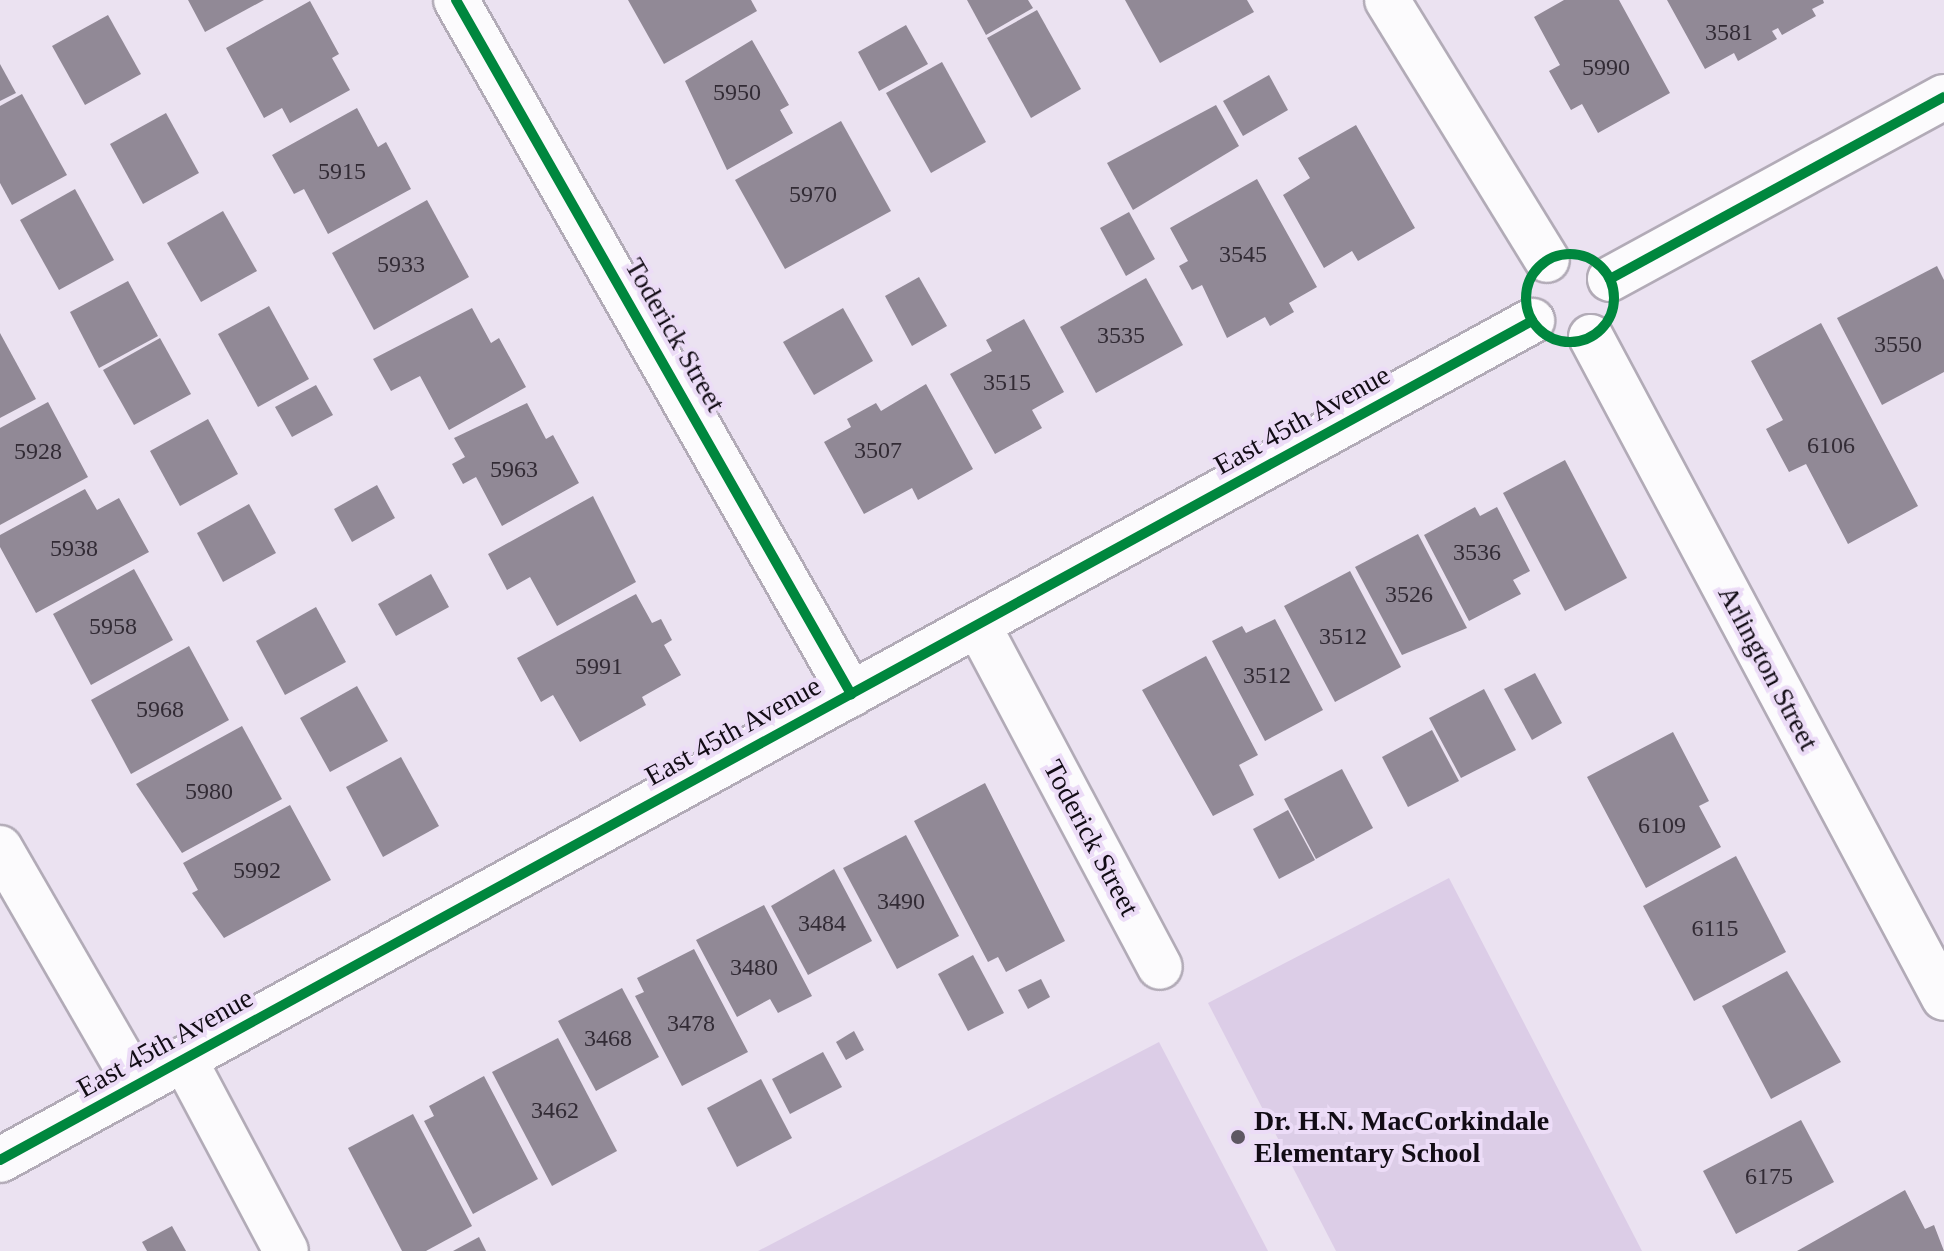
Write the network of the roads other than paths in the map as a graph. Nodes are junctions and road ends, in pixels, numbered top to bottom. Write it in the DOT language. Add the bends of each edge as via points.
graph roads {
  1 [pos="456,0"];
  2 [pos="1387,0"];
  3 [pos="1944,97"];
  4 [pos="1547,260"];
  5 [pos="1610,279"];
  6 [pos="1532,321"];
  7 [pos="1591,337"];
  8 [pos="978,625"];
  9 [pos="851,694"];
  10 [pos="0,848"];
  11 [pos="1160,967"];
  12 [pos="1944,998"];
  13 [pos="184,1059"];
  14 [pos="137,1085"];
  15 [pos="0,1160"];
  16 [pos="286,1251"];
  1 -- 9 [label="street, Toderick Street"];
  2 -- 4 [label="street"];
  3 -- 5 [label="street"];
  4 -- 5 [label="street" via="1560,255 1589,258"];
  4 -- 6 [label="street" via="1536,269 1526,295"];
  5 -- 7 [label="street" via="1614,305"];
  6 -- 7 [label="street" via="1551,339"];
  6 -- 8 [label="street, East 45th Avenue"];
  7 -- 12 [label="street, Arlington Street"];
  8 -- 9 [label="street, East 45th Avenue"];
  8 -- 11 [label="street, Toderick Street"];
  9 -- 13 [label="street, East 45th Avenue"];
  10 -- 14 [label="street"];
  13 -- 14 [label="street, East 45th Avenue"];
  13 -- 16 [label="street"];
  14 -- 15 [label="street, East 45th Avenue"];
}
